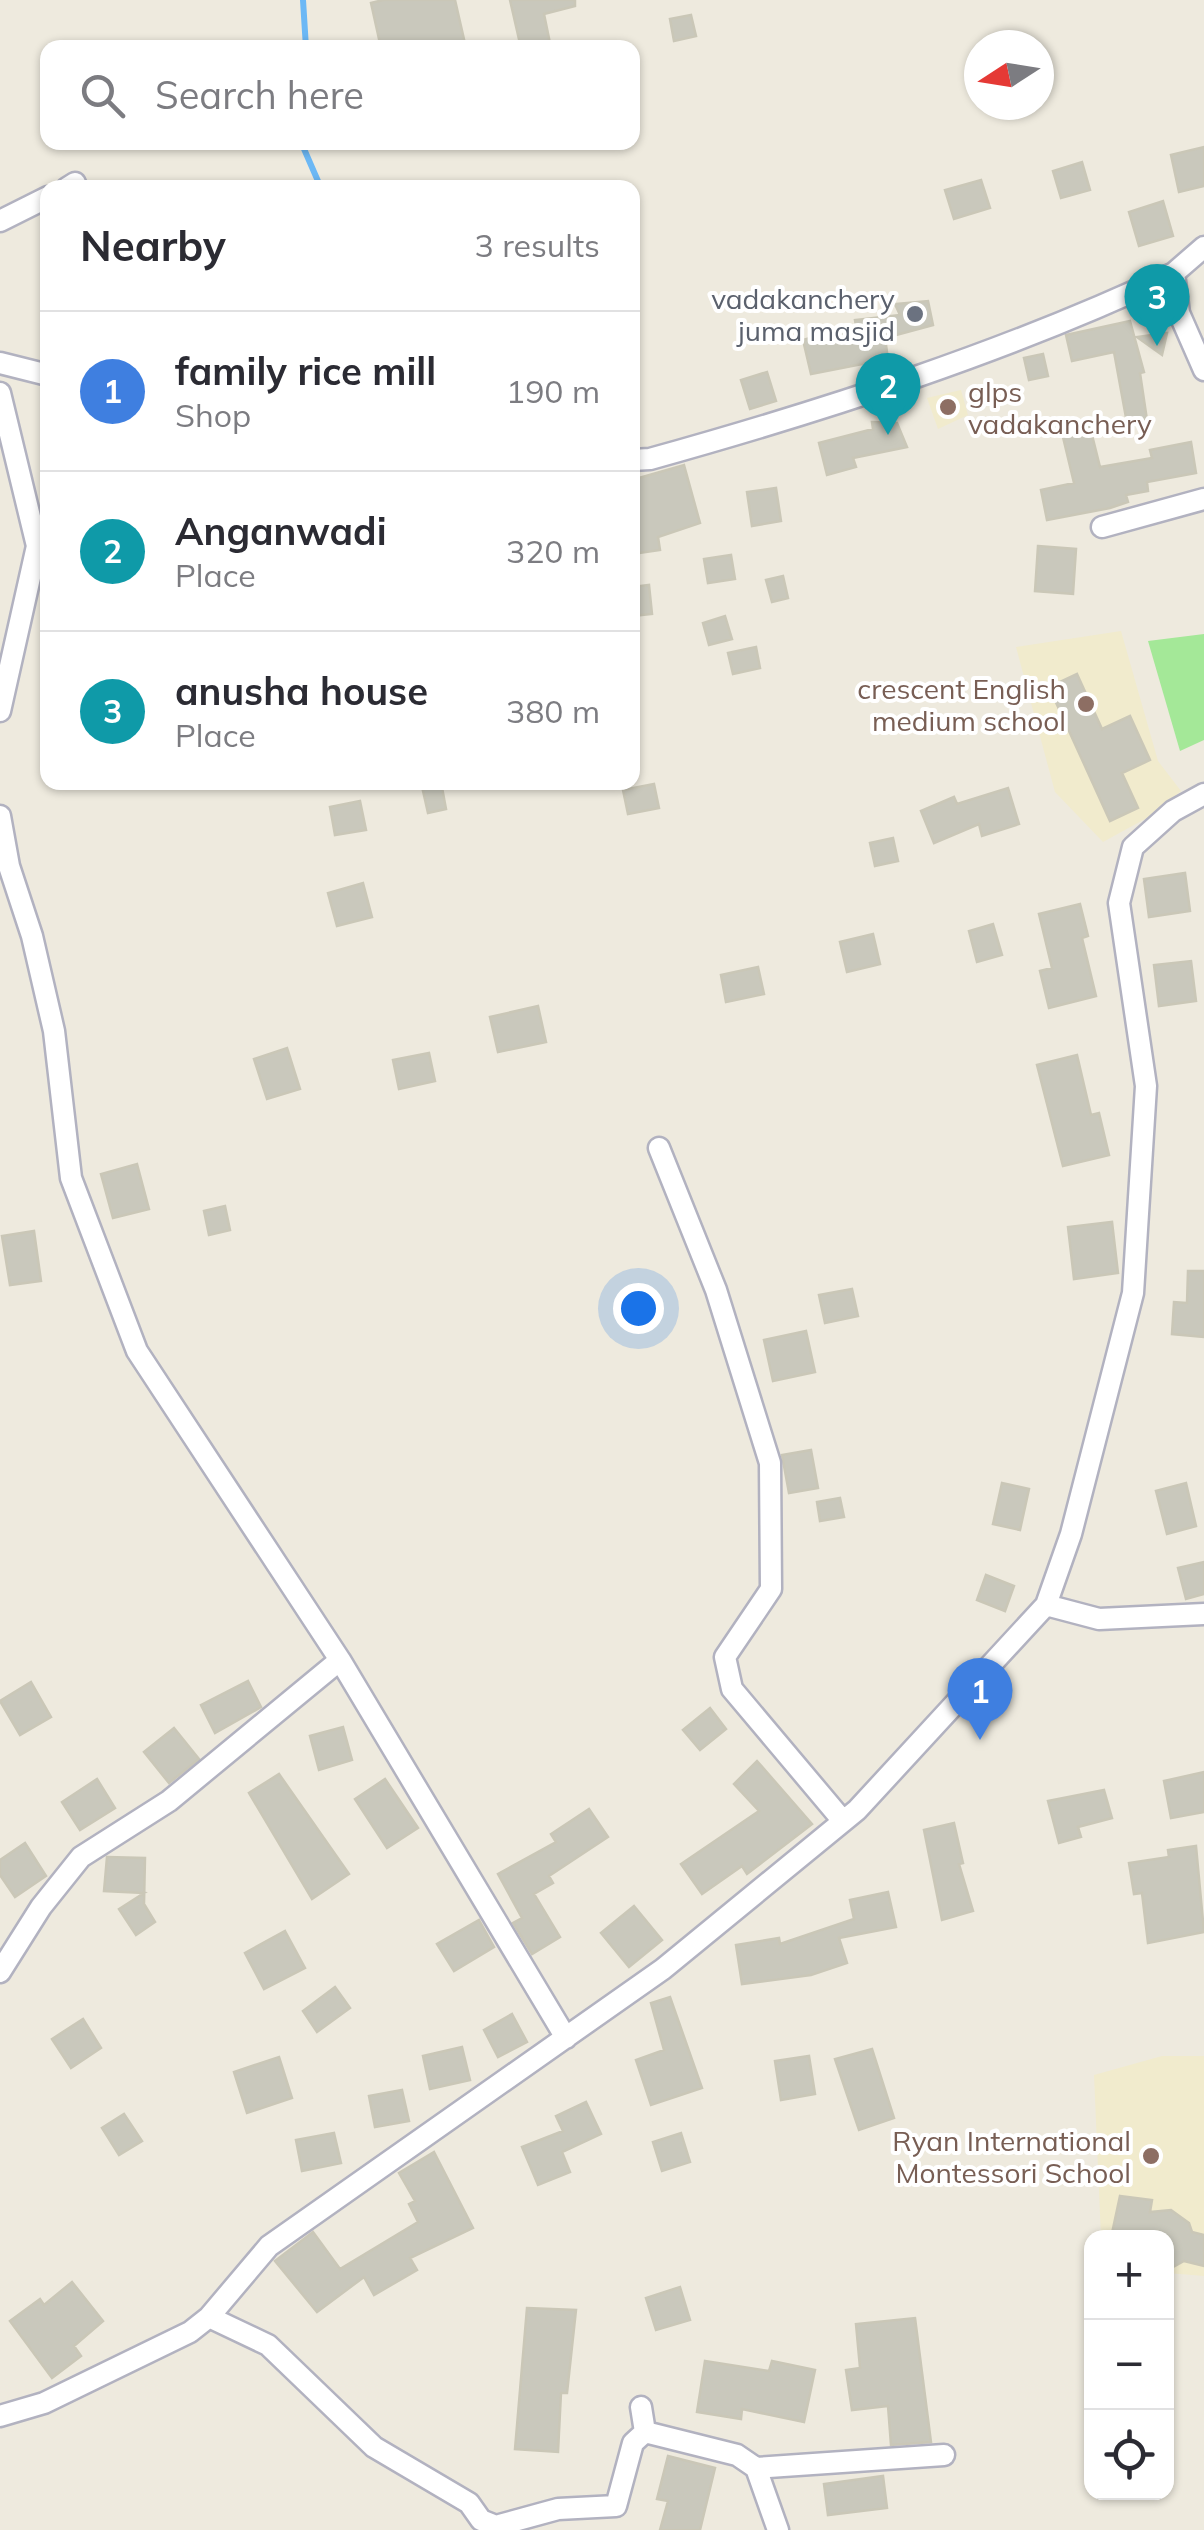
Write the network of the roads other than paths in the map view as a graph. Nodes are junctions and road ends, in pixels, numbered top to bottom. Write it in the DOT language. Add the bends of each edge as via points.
graph roads {
  1 [pos="40,201"];
  2 [pos="0,221"];
  3 [pos="1204,248"];
  4 [pos="1174,273"];
  5 [pos="0,363"];
  6 [pos="1204,370"];
  7 [pos="40,373"];
  8 [pos="0,394"];
  9 [pos="640,460"];
  10 [pos="1204,499"];
  11 [pos="1102,526"];
  12 [pos="0,711"];
  13 [pos="1204,794"];
  14 [pos="0,816"];
  15 [pos="659,1148"];
  16 [pos="1046,1605"];
  17 [pos="1204,1614"];
  18 [pos="340,1660"];
  19 [pos="843,1822"];
  20 [pos="0,1972"];
  21 [pos="566,2038"];
  22 [pos="209,2317"];
  23 [pos="641,2407"];
  24 [pos="0,2416"];
  25 [pos="645,2432"];
  26 [pos="944,2455"];
  27 [pos="756,2468"];
  28 [pos="778,2530"];
  1 -- 2 [label="street"];
  3 -- 4 [label="street"];
  4 -- 6 [label="street" via="1179,313"];
  4 -- 9 [label="street" via="1107,305 793,419"];
  5 -- 7 [label="street"];
  8 -- 12 [label="street" via="37,546"];
  10 -- 11 [label="street"];
  13 -- 16 [label="street" via="1172,811 1133,847 1119,903 1146,1086 1133,1292 1071,1534"];
  14 -- 18 [label="street" via="54,1031 71,1178 137,1352"];
  15 -- 19 [label="street" via="716,1290 770,1463 771,1589 725,1657 732,1690"];
  16 -- 17 [label="street" via="1098,1619"];
  16 -- 19 [label="street"];
  18 -- 20 [label="street" via="170,1801 82,1857"];
  18 -- 21 [label="street"];
  19 -- 21 [label="street" via="663,1970"];
  21 -- 22 [label="street" via="268,2246"];
  22 -- 24 [label="street" via="44,2403"];
  22 -- 25 [label="street" via="268,2345 374,2446 496,2526 558,2509 616,2506 633,2443"];
  23 -- 25 [label="street"];
  25 -- 27 [label="street" via="737,2455"];
  26 -- 27 [label="street"];
  27 -- 28 [label="street"];
}
